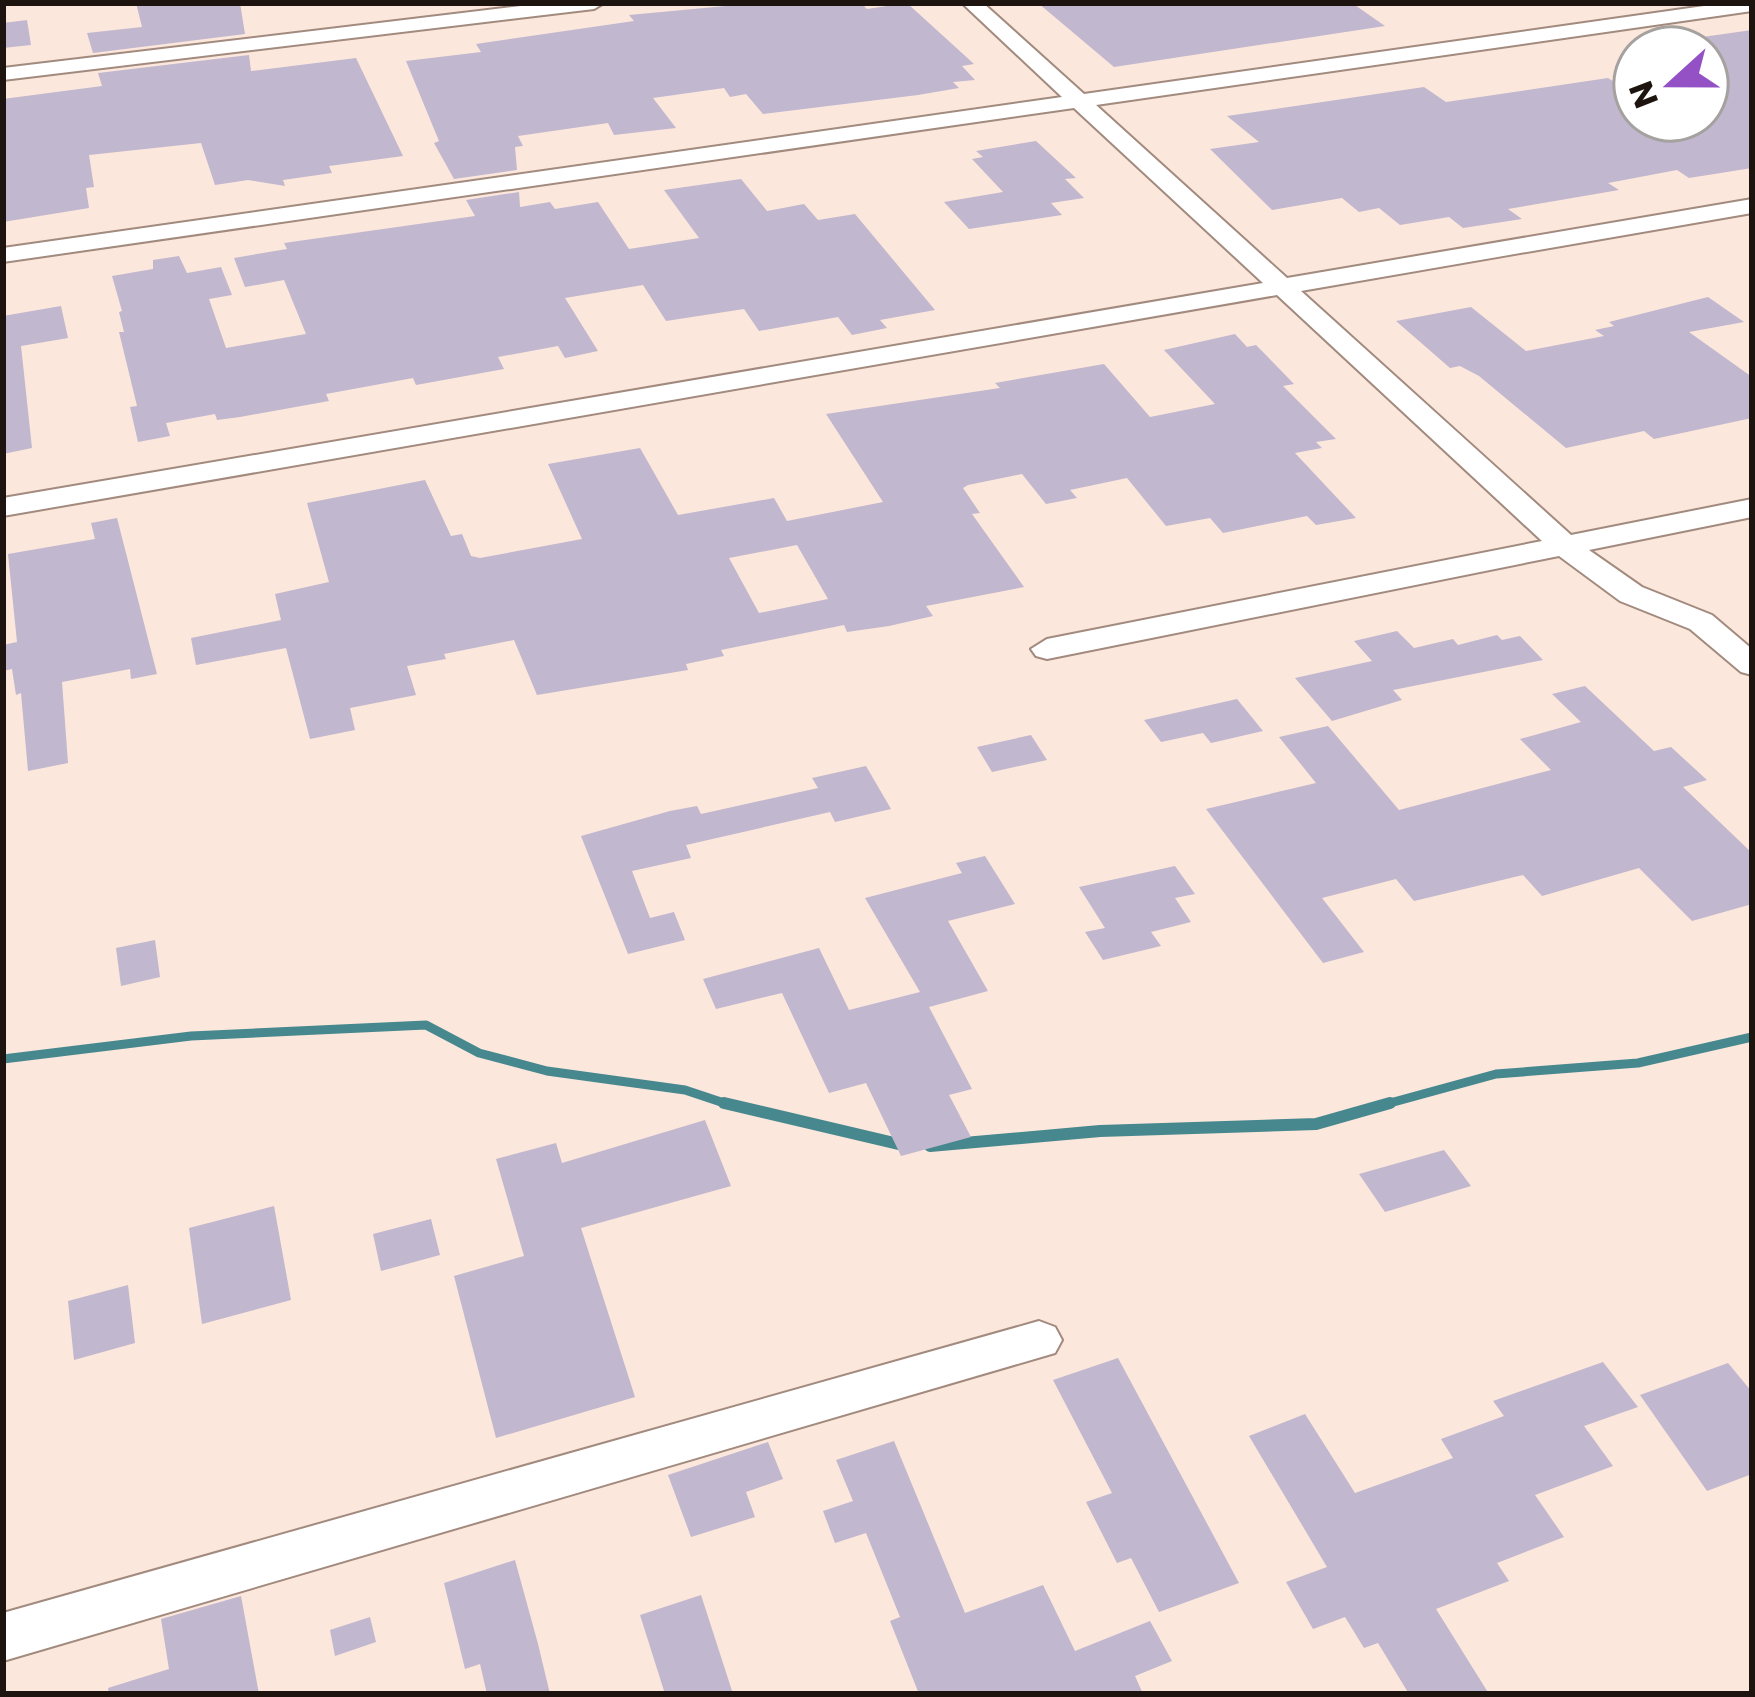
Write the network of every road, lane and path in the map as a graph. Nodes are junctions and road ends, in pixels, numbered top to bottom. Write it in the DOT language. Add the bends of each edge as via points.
graph roads {
  1 [pos="594,3"];
  2 [pos="972,3"];
  3 [pos="1752,5"];
  4 [pos="3,74"];
  5 [pos="1079,105"];
  6 [pos="1752,206"];
  7 [pos="3,255"];
  8 [pos="1281,284"];
  9 [pos="3,507"];
  10 [pos="1752,508"];
  11 [pos="1565,546"];
  12 [pos="1047,649"];
  13 [pos="1752,665"];
  14 [pos="1039,1340"];
  15 [pos="3,1637"];
  1 -- 4 [label="street"];
  2 -- 5 [label="street"];
  3 -- 5 [label="street"];
  5 -- 7 [label="street"];
  5 -- 8 [label="street"];
  6 -- 8 [label="street"];
  8 -- 9 [label="street"];
  8 -- 11 [label="street"];
  10 -- 11 [label="street"];
  11 -- 12 [label="street"];
  11 -- 13 [label="street" via="1630,594 1701,622"];
  14 -- 15 [label="street"];
}
